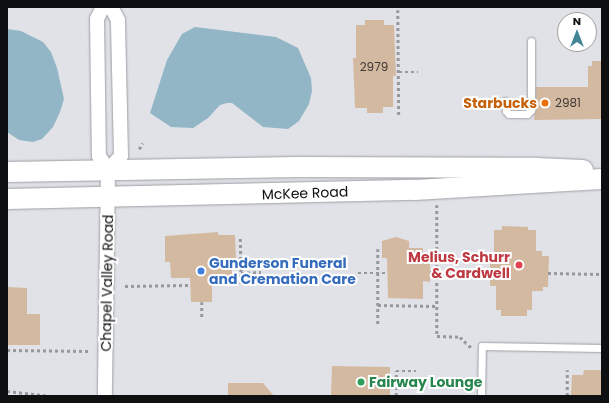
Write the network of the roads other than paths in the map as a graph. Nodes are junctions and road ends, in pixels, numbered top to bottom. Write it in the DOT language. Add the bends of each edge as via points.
graph roads {
  1 [pos="103,7"];
  2 [pos="111,7"];
  3 [pos="531,41"];
  4 [pos="505,101"];
  5 [pos="108,170"];
  6 [pos="602,171"];
  7 [pos="7,172"];
  8 [pos="602,179"];
  9 [pos="108,198"];
  10 [pos="7,199"];
  11 [pos="602,348"];
  12 [pos="105,396"];
  13 [pos="482,396"];
  1 -- 5 [label="street" via="97,20 98,156"];
  2 -- 5 [label="street" via="118,20 121,156"];
  3 -- 4 [label="lane" via="531,110 527,114 509,114"];
  5 -- 6 [label="main road, McKee Road" via="431,167"];
  5 -- 7 [label="main road, McKee Road"];
  5 -- 9 [label="street, Chapel Valley Road"];
  8 -- 9 [label="main road, McKee Road" via="415,190"];
  9 -- 10 [label="main road, McKee Road"];
  9 -- 12 [label="street, Chapel Valley Road"];
  11 -- 13 [label="lane" via="482,346"];
}
